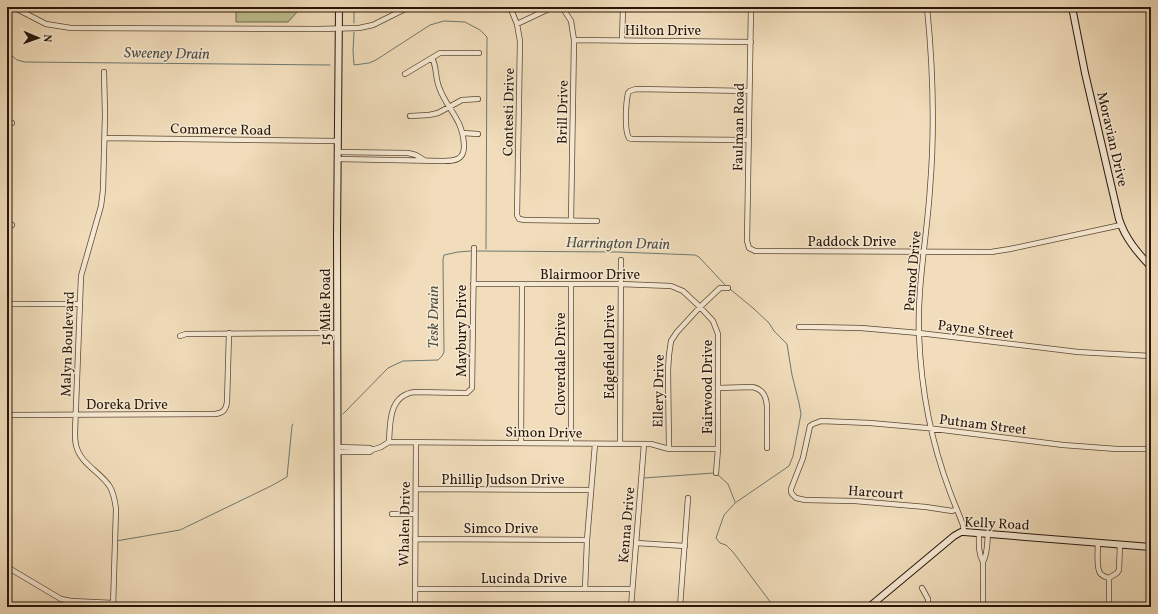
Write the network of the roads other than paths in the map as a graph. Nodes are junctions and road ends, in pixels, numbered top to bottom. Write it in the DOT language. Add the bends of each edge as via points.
graph roads {
  1 [pos="13,7"];
  2 [pos="339,7"];
  3 [pos="409,7"];
  4 [pos="510,7"];
  5 [pos="553,7"];
  6 [pos="562,7"];
  7 [pos="623,7"];
  8 [pos="751,7"];
  9 [pos="927,7"];
  10 [pos="1072,7"];
  11 [pos="518,24"];
  12 [pos="339,28"];
  13 [pos="574,40"];
  14 [pos="622,41"];
  15 [pos="751,42"];
  16 [pos="479,53"];
  17 [pos="432,58"];
  18 [pos="104,72"];
  19 [pos="404,74"];
  20 [pos="749,91"];
  21 [pos="478,99"];
  22 [pos="450,106"];
  23 [pos="410,116"];
  24 [pos="463,133"];
  25 [pos="478,134"];
  26 [pos="104,138"];
  27 [pos="748,140"];
  28 [pos="338,141"];
  29 [pos="337,155"];
  30 [pos="571,221"];
  31 [pos="597,221"];
  32 [pos="1121,225"];
  33 [pos="474,248"];
  34 [pos="749,248"];
  35 [pos="924,252"];
  36 [pos="621,260"];
  37 [pos="1151,267"];
  38 [pos="473,284"];
  39 [pos="522,284"];
  40 [pos="620,284"];
  41 [pos="571,285"];
  42 [pos="728,288"];
  43 [pos="7,304"];
  44 [pos="80,304"];
  45 [pos="700,307"];
  46 [pos="799,327"];
  47 [pos="229,333"];
  48 [pos="337,333"];
  49 [pos="919,333"];
  50 [pos="180,336"];
  51 [pos="1151,356"];
  52 [pos="718,388"];
  53 [pos="7,415"];
  54 [pos="76,415"];
  55 [pos="931,428"];
  56 [pos="389,442"];
  57 [pos="416,442"];
  58 [pos="521,443"];
  59 [pos="571,443"];
  60 [pos="595,444"];
  61 [pos="620,444"];
  62 [pos="644,444"];
  63 [pos="767,448"];
  64 [pos="669,449"];
  65 [pos="718,449"];
  66 [pos="1151,449"];
  67 [pos="337,450"];
  68 [pos="716,473"];
  69 [pos="416,489"];
  70 [pos="590,490"];
  71 [pos="793,495"];
  72 [pos="688,498"];
  73 [pos="957,509"];
  74 [pos="392,514"];
  75 [pos="415,514"];
  76 [pos="964,532"];
  77 [pos="979,533"];
  78 [pos="988,533"];
  79 [pos="415,539"];
  80 [pos="586,540"];
  81 [pos="1098,542"];
  82 [pos="636,543"];
  83 [pos="1120,544"];
  84 [pos="685,546"];
  85 [pos="1151,547"];
  86 [pos="983,562"];
  87 [pos="7,567"];
  88 [pos="1109,578"];
  89 [pos="415,588"];
  90 [pos="922,588"];
  91 [pos="585,589"];
  92 [pos="632,589"];
  93 [pos="113,605"];
  94 [pos="338,607"];
  95 [pos="415,607"];
  96 [pos="631,607"];
  97 [pos="680,607"];
  98 [pos="869,607"];
  99 [pos="928,607"];
  100 [pos="983,607"];
  101 [pos="1109,607"];
  1 -- 12 [label="street" via="46,24 73,28"];
  2 -- 12 [label="main road, 15 Mile Road"];
  3 -- 12 [label="street" via="370,26"];
  4 -- 11 [label="street, Contesti Drive"];
  5 -- 11 [label="street"];
  6 -- 13 [label="street, Brill Drive" via="571,21"];
  7 -- 14 [label="street"];
  8 -- 15 [label="street, Faulman Road"];
  9 -- 35 [label="street, Penrod Drive" via="933,118"];
  10 -- 32 [label="main road, Moravian Drive"];
  11 -- 30 [label="street, Contesti Drive" via="521,50 517,212 519,219"];
  12 -- 28 [label="main road, 15 Mile Road"];
  13 -- 14 [label="street, Hilton Drive"];
  13 -- 30 [label="street, Brill Drive"];
  14 -- 15 [label="street, Hilton Drive"];
  15 -- 20 [label="street, Faulman Road"];
  16 -- 17 [label="street" via="446,52"];
  17 -- 19 [label="street"];
  17 -- 22 [label="street" via="438,86"];
  18 -- 26 [label="street, Malyn Boulevard"];
  20 -- 27 [label="street, Faulman Road"];
  20 -- 27 [label="street" via="636,89 630,91 627,96 629,138"];
  21 -- 22 [label="street" via="462,100"];
  22 -- 23 [label="street" via="434,115"];
  22 -- 24 [label="street"];
  24 -- 25 [label="street"];
  24 -- 29 [label="street" via="462,155 452,161 426,161 410,153"];
  26 -- 28 [label="street, Commerce Road"];
  26 -- 44 [label="street, Malyn Boulevard" via="103,199 81,276"];
  27 -- 34 [label="street, Faulman Road"];
  28 -- 29 [label="main road, 15 Mile Road"];
  29 -- 48 [label="main road, 15 Mile Road"];
  30 -- 31 [label="street"];
  32 -- 35 [label="street, Paddock Drive" via="999,251"];
  32 -- 37 [label="main road, Moravian Drive" via="1132,246"];
  33 -- 38 [label="street, Maybury Drive"];
  34 -- 35 [label="street, Paddock Drive" via="761,251"];
  35 -- 49 [label="street, Penrod Drive"];
  36 -- 40 [label="street, Edgefield Drive"];
  38 -- 39 [label="street, Blairmoor Drive"];
  38 -- 56 [label="street, Maybury Drive" via="470,391 415,392 402,397 392,412"];
  39 -- 41 [label="street, Blairmoor Drive"];
  39 -- 58 [label="street"];
  40 -- 41 [label="street, Blairmoor Drive"];
  40 -- 45 [label="street, Blairmoor Drive" via="674,287 688,294"];
  40 -- 61 [label="street, Edgefield Drive"];
  41 -- 59 [label="street, Cloverdale Drive"];
  42 -- 45 [label="street, Ellery Drive" via="720,288"];
  43 -- 44 [label="street"];
  44 -- 54 [label="street, Malyn Boulevard"];
  45 -- 52 [label="street, Fairwood Drive" via="713,321 718,334"];
  45 -- 64 [label="street, Ellery Drive" via="673,336 669,347"];
  46 -- 49 [label="street, Payne Street" via="861,328"];
  47 -- 48 [label="street"];
  47 -- 50 [label="street"];
  47 -- 54 [label="street, Doreka Drive" via="227,402 224,412"];
  48 -- 67 [label="main road, 15 Mile Road"];
  49 -- 51 [label="street, Payne Street" via="1078,352"];
  49 -- 55 [label="street, Penrod Drive" via="923,382"];
  52 -- 63 [label="street" via="752,387 764,393 768,406"];
  52 -- 65 [label="street, Fairwood Drive"];
  53 -- 54 [label="street, Doreka Drive"];
  54 -- 93 [label="street, Malyn Boulevard" via="75,438 78,452 107,483 115,502"];
  55 -- 66 [label="street, Putnam Street" via="1063,444"];
  55 -- 71 [label="street, Putnam Street" via="828,421 813,424 810,426 803,458 792,485"];
  55 -- 73 [label="street, Penrod Drive" via="944,476"];
  56 -- 57 [label="street, Simon Drive"];
  56 -- 67 [label="street, Simon Drive" via="372,450"];
  57 -- 58 [label="street, Simon Drive"];
  57 -- 69 [label="street, Whalen Drive"];
  58 -- 59 [label="street, Simon Drive"];
  59 -- 60 [label="street, Simon Drive"];
  60 -- 61 [label="street, Simon Drive"];
  60 -- 70 [label="street"];
  61 -- 62 [label="street, Simon Drive"];
  62 -- 64 [label="street, Simon Drive"];
  62 -- 82 [label="street, Kenna Drive"];
  64 -- 65 [label="street, Simon Drive"];
  65 -- 68 [label="street, Fairwood Drive"];
  67 -- 94 [label="main road, 15 Mile Road"];
  69 -- 70 [label="street, Phillip Judson Drive"];
  69 -- 75 [label="street, Whalen Drive"];
  70 -- 80 [label="street"];
  71 -- 73 [label="street, Harcourt" via="805,500 855,501 952,511"];
  72 -- 84 [label="street"];
  73 -- 76 [label="street, Penrod Drive"];
  74 -- 75 [label="street"];
  75 -- 79 [label="street, Whalen Drive"];
  76 -- 77 [label="main road, Kelly Road"];
  76 -- 98 [label="main road, Kelly Road" via="954,536"];
  77 -- 78 [label="main road, Kelly Road"];
  77 -- 86 [label="street" via="979,552"];
  78 -- 81 [label="main road, Kelly Road"];
  78 -- 86 [label="street"];
  79 -- 80 [label="street, Simco Drive"];
  79 -- 89 [label="street, Whalen Drive"];
  80 -- 91 [label="street"];
  81 -- 83 [label="main road, Kelly Road"];
  81 -- 88 [label="street" via="1099,572"];
  82 -- 84 [label="street"];
  82 -- 92 [label="street, Kenna Drive"];
  83 -- 85 [label="main road, Kelly Road"];
  83 -- 88 [label="street" via="1119,570"];
  84 -- 97 [label="street"];
  86 -- 100 [label="street"];
  87 -- 93 [label="street" via="61,599"];
  88 -- 101 [label="street"];
  89 -- 91 [label="street, Lucinda Drive"];
  89 -- 95 [label="street, Whalen Drive"];
  90 -- 99 [label="street" via="928,599"];
  91 -- 92 [label="street, Lucinda Drive"];
  92 -- 96 [label="street, Kenna Drive"];
}
